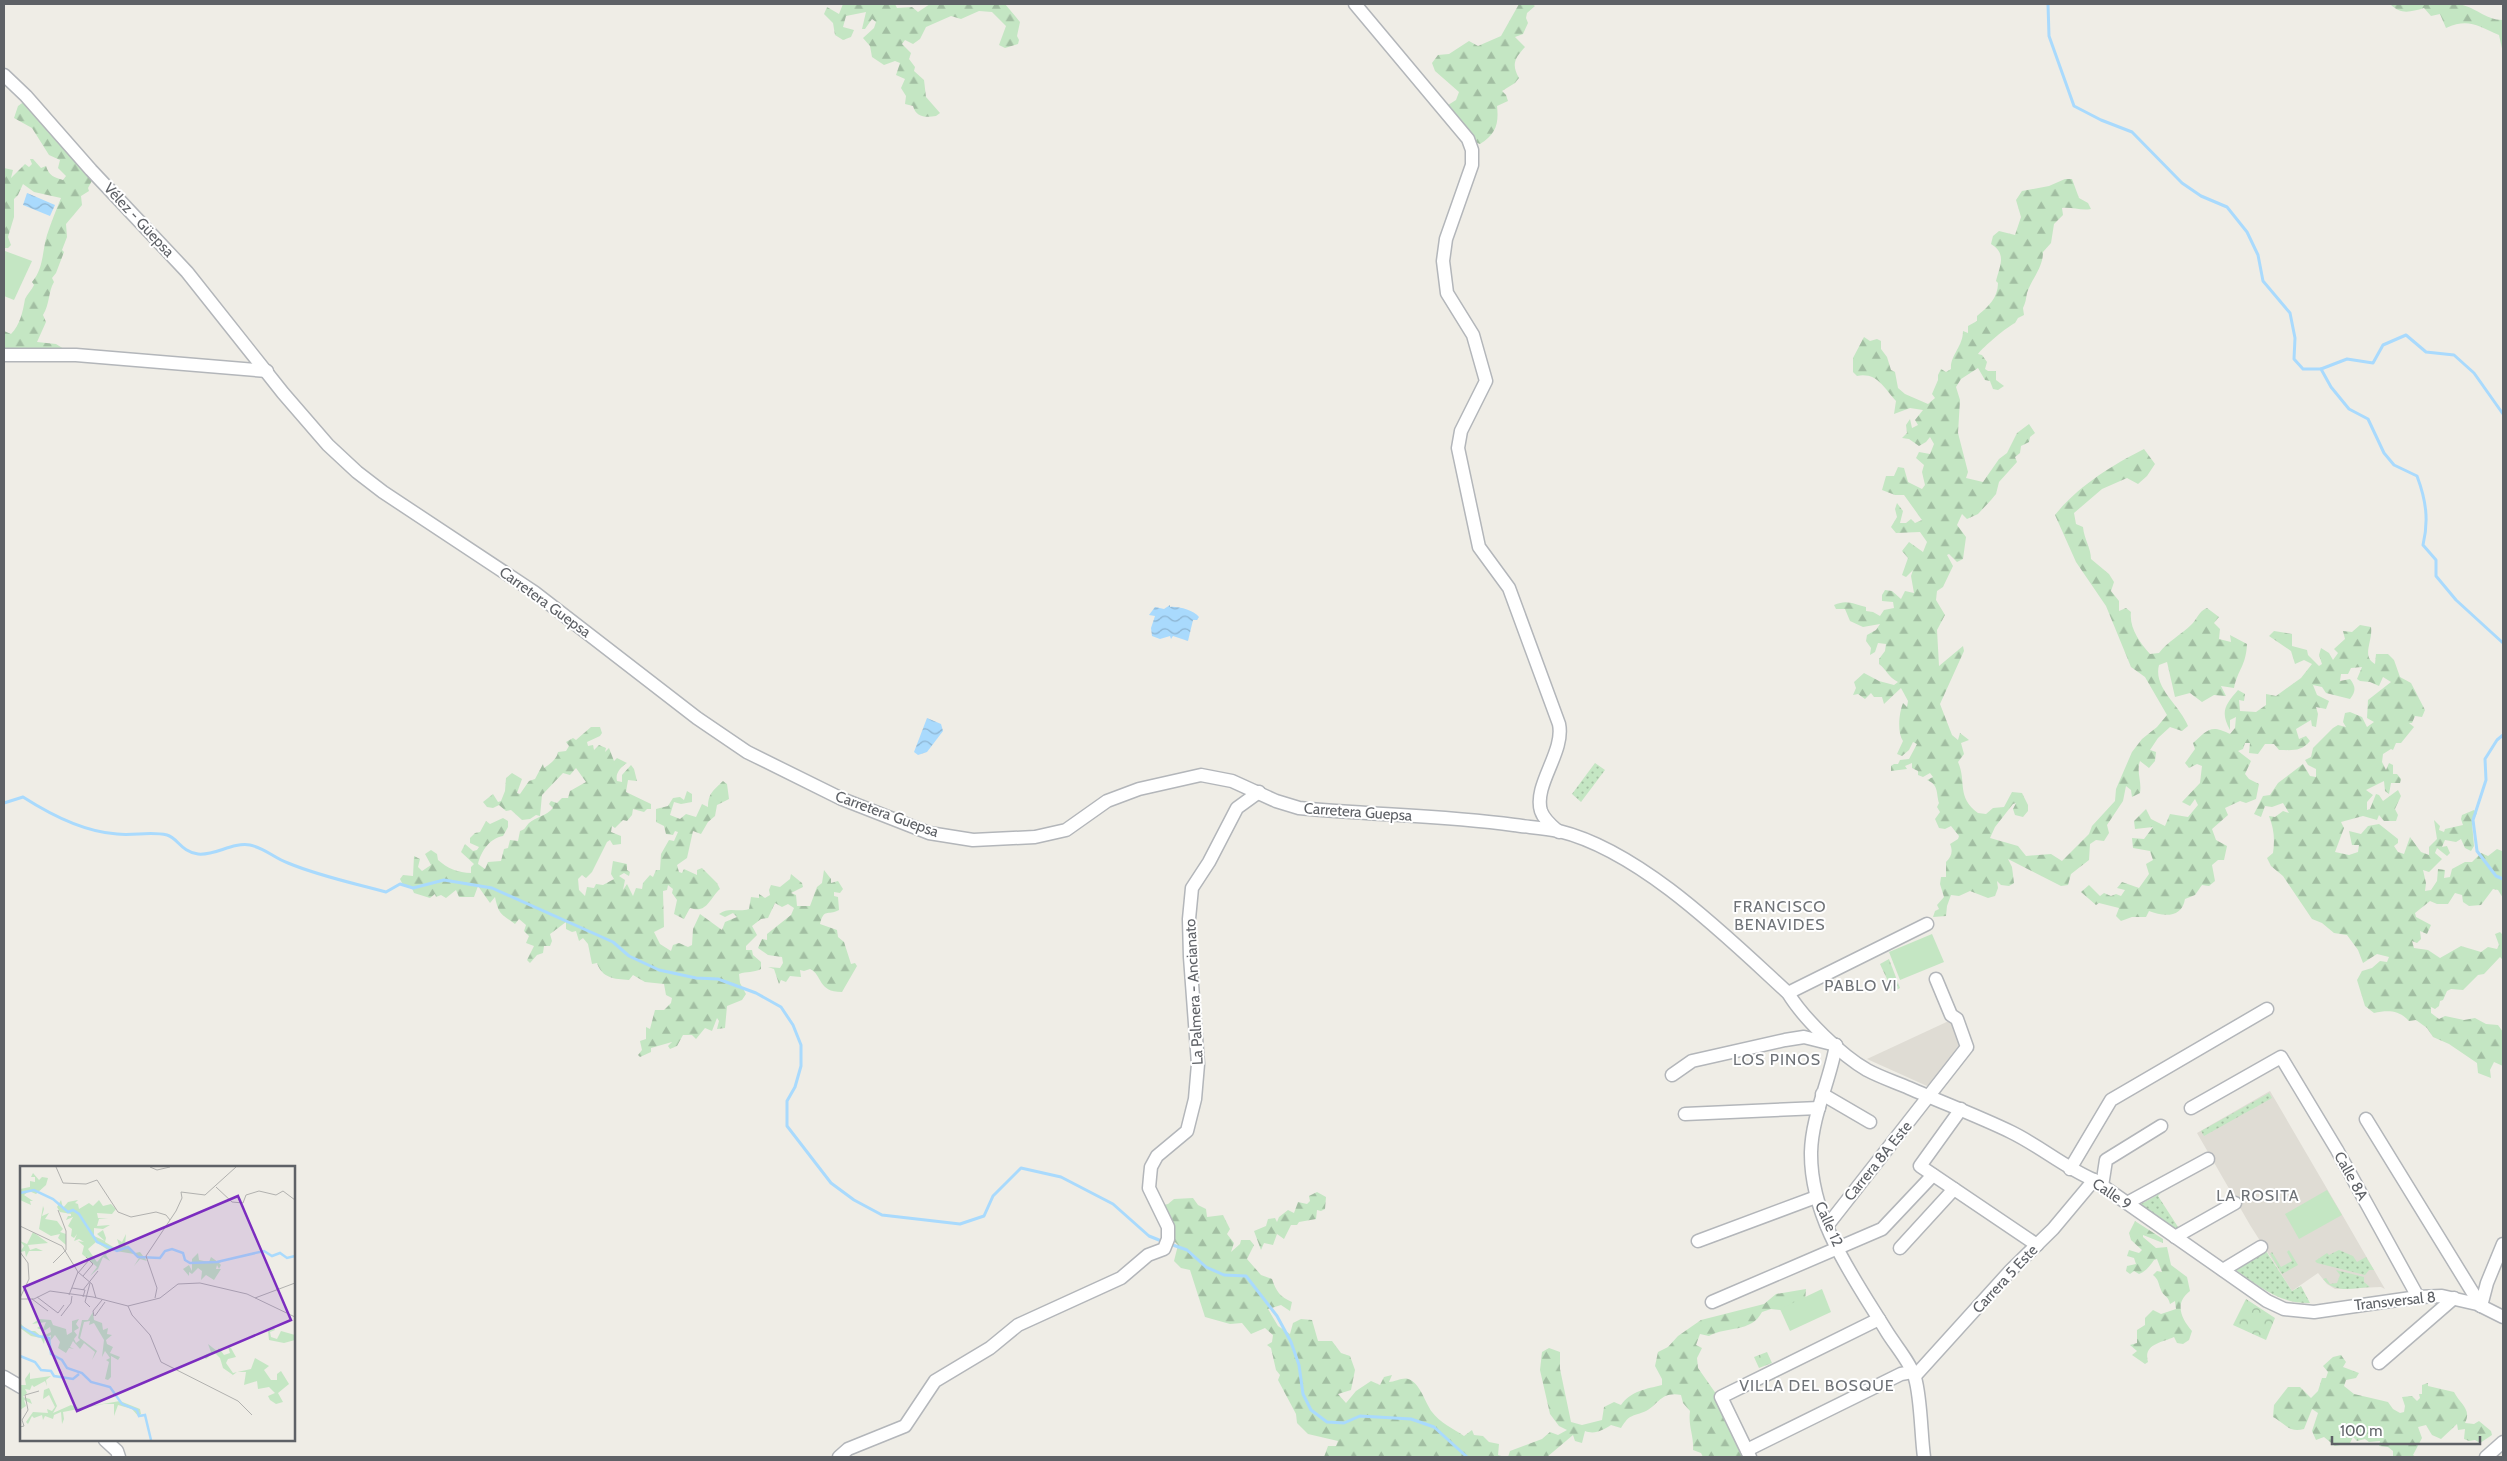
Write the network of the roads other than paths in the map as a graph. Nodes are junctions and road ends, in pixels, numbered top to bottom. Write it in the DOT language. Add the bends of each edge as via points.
graph roads {
  1 [pos="1355,4"];
  2 [pos="4,75"];
  3 [pos="4,355"];
  4 [pos="267,371"];
  5 [pos="1259,792"];
  6 [pos="1559,832"];
  7 [pos="1927,924"];
  8 [pos="1936,979"];
  9 [pos="1788,993"];
  10 [pos="2267,1009"];
  11 [pos="1836,1045"];
  12 [pos="1672,1075"];
  13 [pos="1822,1094"];
  14 [pos="1930,1097"];
  15 [pos="1819,1108"];
  16 [pos="2191,1108"];
  17 [pos="1960,1109"];
  18 [pos="1685,1114"];
  19 [pos="2366,1119"];
  20 [pos="1870,1122"];
  21 [pos="2161,1126"];
  22 [pos="2208,1159"];
  23 [pos="2070,1169"];
  24 [pos="1933,1175"];
  25 [pos="2098,1183"];
  26 [pos="1954,1189"];
  27 [pos="1816,1197"];
  28 [pos="2127,1203"];
  29 [pos="2235,1203"];
  30 [pos="1826,1226"];
  31 [pos="2175,1237"];
  32 [pos="1698,1242"];
  33 [pos="2503,1244"];
  34 [pos="2037,1245"];
  35 [pos="1838,1247"];
  36 [pos="2261,1247"];
  37 [pos="1900,1248"];
  38 [pos="2222,1270"];
  39 [pos="2418,1297"];
  40 [pos="2454,1298"];
  41 [pos="1712,1302"];
  42 [pos="2481,1306"];
  43 [pos="2284,1309"];
  44 [pos="2503,1317"];
  45 [pos="1879,1319"];
  46 [pos="2379,1363"];
  47 [pos="1913,1374"];
  48 [pos="4,1377"];
  49 [pos="20,1386"];
  50 [pos="106,1441"];
  51 [pos="2503,1442"];
  52 [pos="1749,1454"];
  53 [pos="119,1457"];
  54 [pos="839,1457"];
  55 [pos="1924,1457"];
  56 [pos="2486,1457"];
  1 -- 6 [label="street" via="1468,139 1472,150 1472,165 1446,239 1443,261 1447,293 1473,335 1486,381 1461,432 1458,448 1479,546 1509,588 1559,724 1561,735 1541,793 1541,811"];
  2 -- 4 [label="street, Vélez - Güepsa" via="187,272"];
  3 -- 4 [label="street" via="76,355"];
  4 -- 5 [label="street, Carretera Guepsa" via="328,445 383,492 534,592 697,718 747,752 842,799 929,833 973,840 1035,837 1066,830 1107,801 1139,789 1201,775 1232,781"];
  5 -- 6 [label="street, Carretera Guepsa" via="1299,808 1482,820"];
  5 -- 54 [label="street, La Palmera - Ancianato" via="1236,808 1192,888 1190,957 1198,1064 1195,1099 1187,1131 1157,1156 1151,1167 1149,1188 1168,1227 1166,1244 1121,1278 1018,1325 990,1348 935,1380 905,1426 848,1449"];
  6 -- 9 [label="street, Carretera Guepsa" via="1594,844 1639,869 1730,938"];
  7 -- 9 [label="street"];
  8 -- 14 [label="street, Carrera 8A Este" via="1951,1015 1957,1019 1967,1047"];
  9 -- 11 [label="street"];
  10 -- 23 [label="street" via="2110,1100"];
  11 -- 12 [label="street" via="1804,1037 1785,1040 1692,1061"];
  11 -- 13 [label="street, Calle 12"];
  11 -- 14 [label="street, Calle 9" via="1868,1070"];
  13 -- 15 [label="street, Calle 12"];
  13 -- 20 [label="street"];
  14 -- 17 [label="street, Calle 9"];
  14 -- 30 [label="street, Carrera 8A Este"];
  15 -- 18 [label="street"];
  15 -- 27 [label="street, Calle 12" via="1811,1151"];
  16 -- 39 [label="street, Calle 8A" via="2281,1057 2337,1150"];
  17 -- 23 [label="street, Calle 9" via="2013,1133"];
  17 -- 24 [label="street" via="1920,1166"];
  19 -- 42 [label="street"];
  21 -- 25 [label="street" via="2106,1160"];
  22 -- 28 [label="street"];
  23 -- 25 [label="street, Calle 9"];
  24 -- 26 [label="street"];
  24 -- 35 [label="street" via="1882,1229"];
  25 -- 28 [label="street, Calle 9"];
  25 -- 34 [label="street, Carrera 5 Este"];
  26 -- 34 [label="street"];
  26 -- 37 [label="street"];
  27 -- 30 [label="street, Calle 12"];
  27 -- 32 [label="street"];
  28 -- 31 [label="street, Calle 9"];
  29 -- 31 [label="street"];
  30 -- 35 [label="street, Calle 12"];
  31 -- 38 [label="street, Calle 9"];
  33 -- 42 [label="street"];
  34 -- 47 [label="street, Carrera 5 Este"];
  35 -- 41 [label="street"];
  35 -- 45 [label="street, Calle 12"];
  36 -- 38 [label="street"];
  38 -- 43 [label="street, Calle 9"];
  39 -- 40 [label="street, Transversal 8"];
  39 -- 43 [label="street, Transversal 8" via="2314,1312"];
  40 -- 42 [label="street, Transversal 8"];
  40 -- 46 [label="street"];
  42 -- 44 [label="street, Transversal 8"];
  45 -- 47 [label="street, Calle 12"];
  45 -- 52 [label="street" via="1721,1396"];
  47 -- 52 [label="street, Carrera 5 Este" via="1901,1374"];
  47 -- 55 [label="street, Calle 12"];
  48 -- 49 [label="street"];
  50 -- 53 [label="street"];
  51 -- 56 [label="street"];
}
